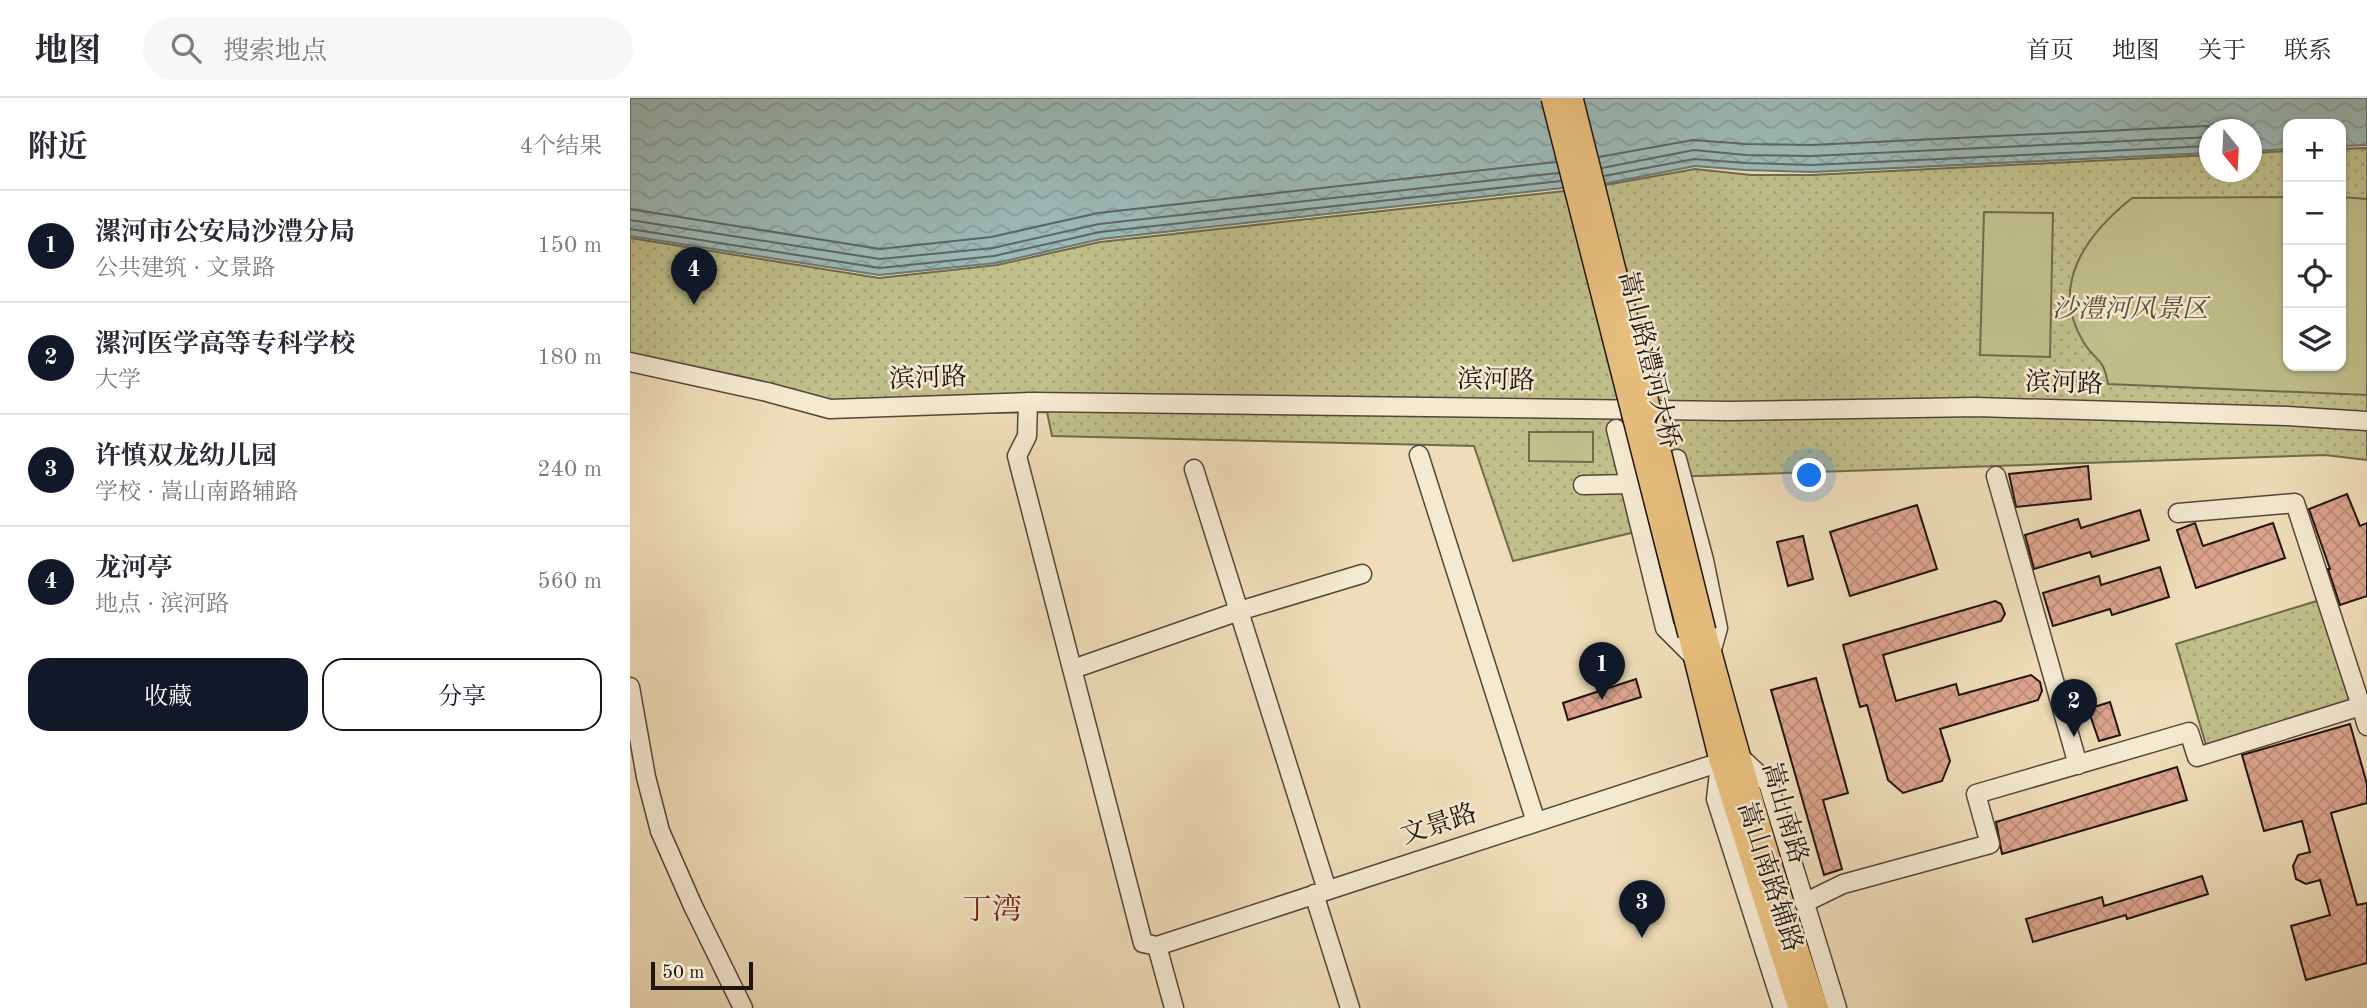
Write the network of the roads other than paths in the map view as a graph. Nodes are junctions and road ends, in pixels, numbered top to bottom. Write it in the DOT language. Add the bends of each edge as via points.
graph roads {
  1 [pos="1552,98"];
  2 [pos="1572,98"];
  3 [pos="630,362"];
  4 [pos="1028,402"];
  5 [pos="2367,421"];
  6 [pos="1616,429"];
  7 [pos="1419,455"];
  8 [pos="1677,459"];
  9 [pos="1195,469"];
  10 [pos="1996,476"];
  11 [pos="1630,484"];
  12 [pos="1583,485"];
  13 [pos="2178,513"];
  14 [pos="1362,574"];
  15 [pos="1239,611"];
  16 [pos="1697,633"];
  17 [pos="1702,655"];
  18 [pos="1073,669"];
  19 [pos="630,687"];
  20 [pos="2361,706"];
  21 [pos="2367,726"];
  22 [pos="1729,758"];
  23 [pos="2078,765"];
  24 [pos="1536,821"];
  25 [pos="1320,892"];
  26 [pos="1804,903"];
  27 [pos="1157,946"];
  28 [pos="743,1008"];
  29 [pos="1174,1008"];
  30 [pos="1350,1008"];
  31 [pos="1783,1008"];
  32 [pos="1799,1008"];
  33 [pos="1817,1008"];
  34 [pos="1837,1008"];
  1 -- 16 [label="main road, 嵩山路澧河大桥, bridge"];
  2 -- 16 [label="main road, 嵩山路澧河大桥, bridge"];
  3 -- 4 [label="street, 滨河路" via="830,409"];
  4 -- 5 [label="street, 滨河路" via="1730,411 1976,407"];
  4 -- 18 [label="street" via="1027,436 1017,456"];
  6 -- 11 [label="street"];
  7 -- 24 [label="street"];
  8 -- 17 [label="street" via="1718,628"];
  9 -- 15 [label="street"];
  10 -- 23 [label="street"];
  11 -- 12 [label="street"];
  11 -- 17 [label="street" via="1665,628"];
  13 -- 20 [label="street" via="2295,503"];
  14 -- 15 [label="street"];
  15 -- 18 [label="street"];
  15 -- 25 [label="street"];
  16 -- 17 [label="main road, 嵩山南路"];
  17 -- 22 [label="main road, 嵩山南路"];
  18 -- 27 [label="street" via="1143,943"];
  19 -- 28 [label="street" via="660,831"];
  20 -- 21 [label="street"];
  20 -- 23 [label="street" via="2197,757 2189,732"];
  22 -- 24 [label="street, 文景路"];
  22 -- 26 [label="street, 嵩山南路辅路" via="1768,783"];
  22 -- 31 [label="street, 嵩山南路辅路" via="1716,799"];
  22 -- 32 [label="main road, 嵩山南路"];
  22 -- 33 [label="main road, 嵩山南路"];
  23 -- 26 [label="street" via="1976,794 1990,844 1843,884"];
  24 -- 25 [label="street, 文景路"];
  25 -- 27 [label="street, 文景路"];
  25 -- 30 [label="street"];
  26 -- 34 [label="street, 嵩山南路辅路"];
  27 -- 29 [label="street"];
}
